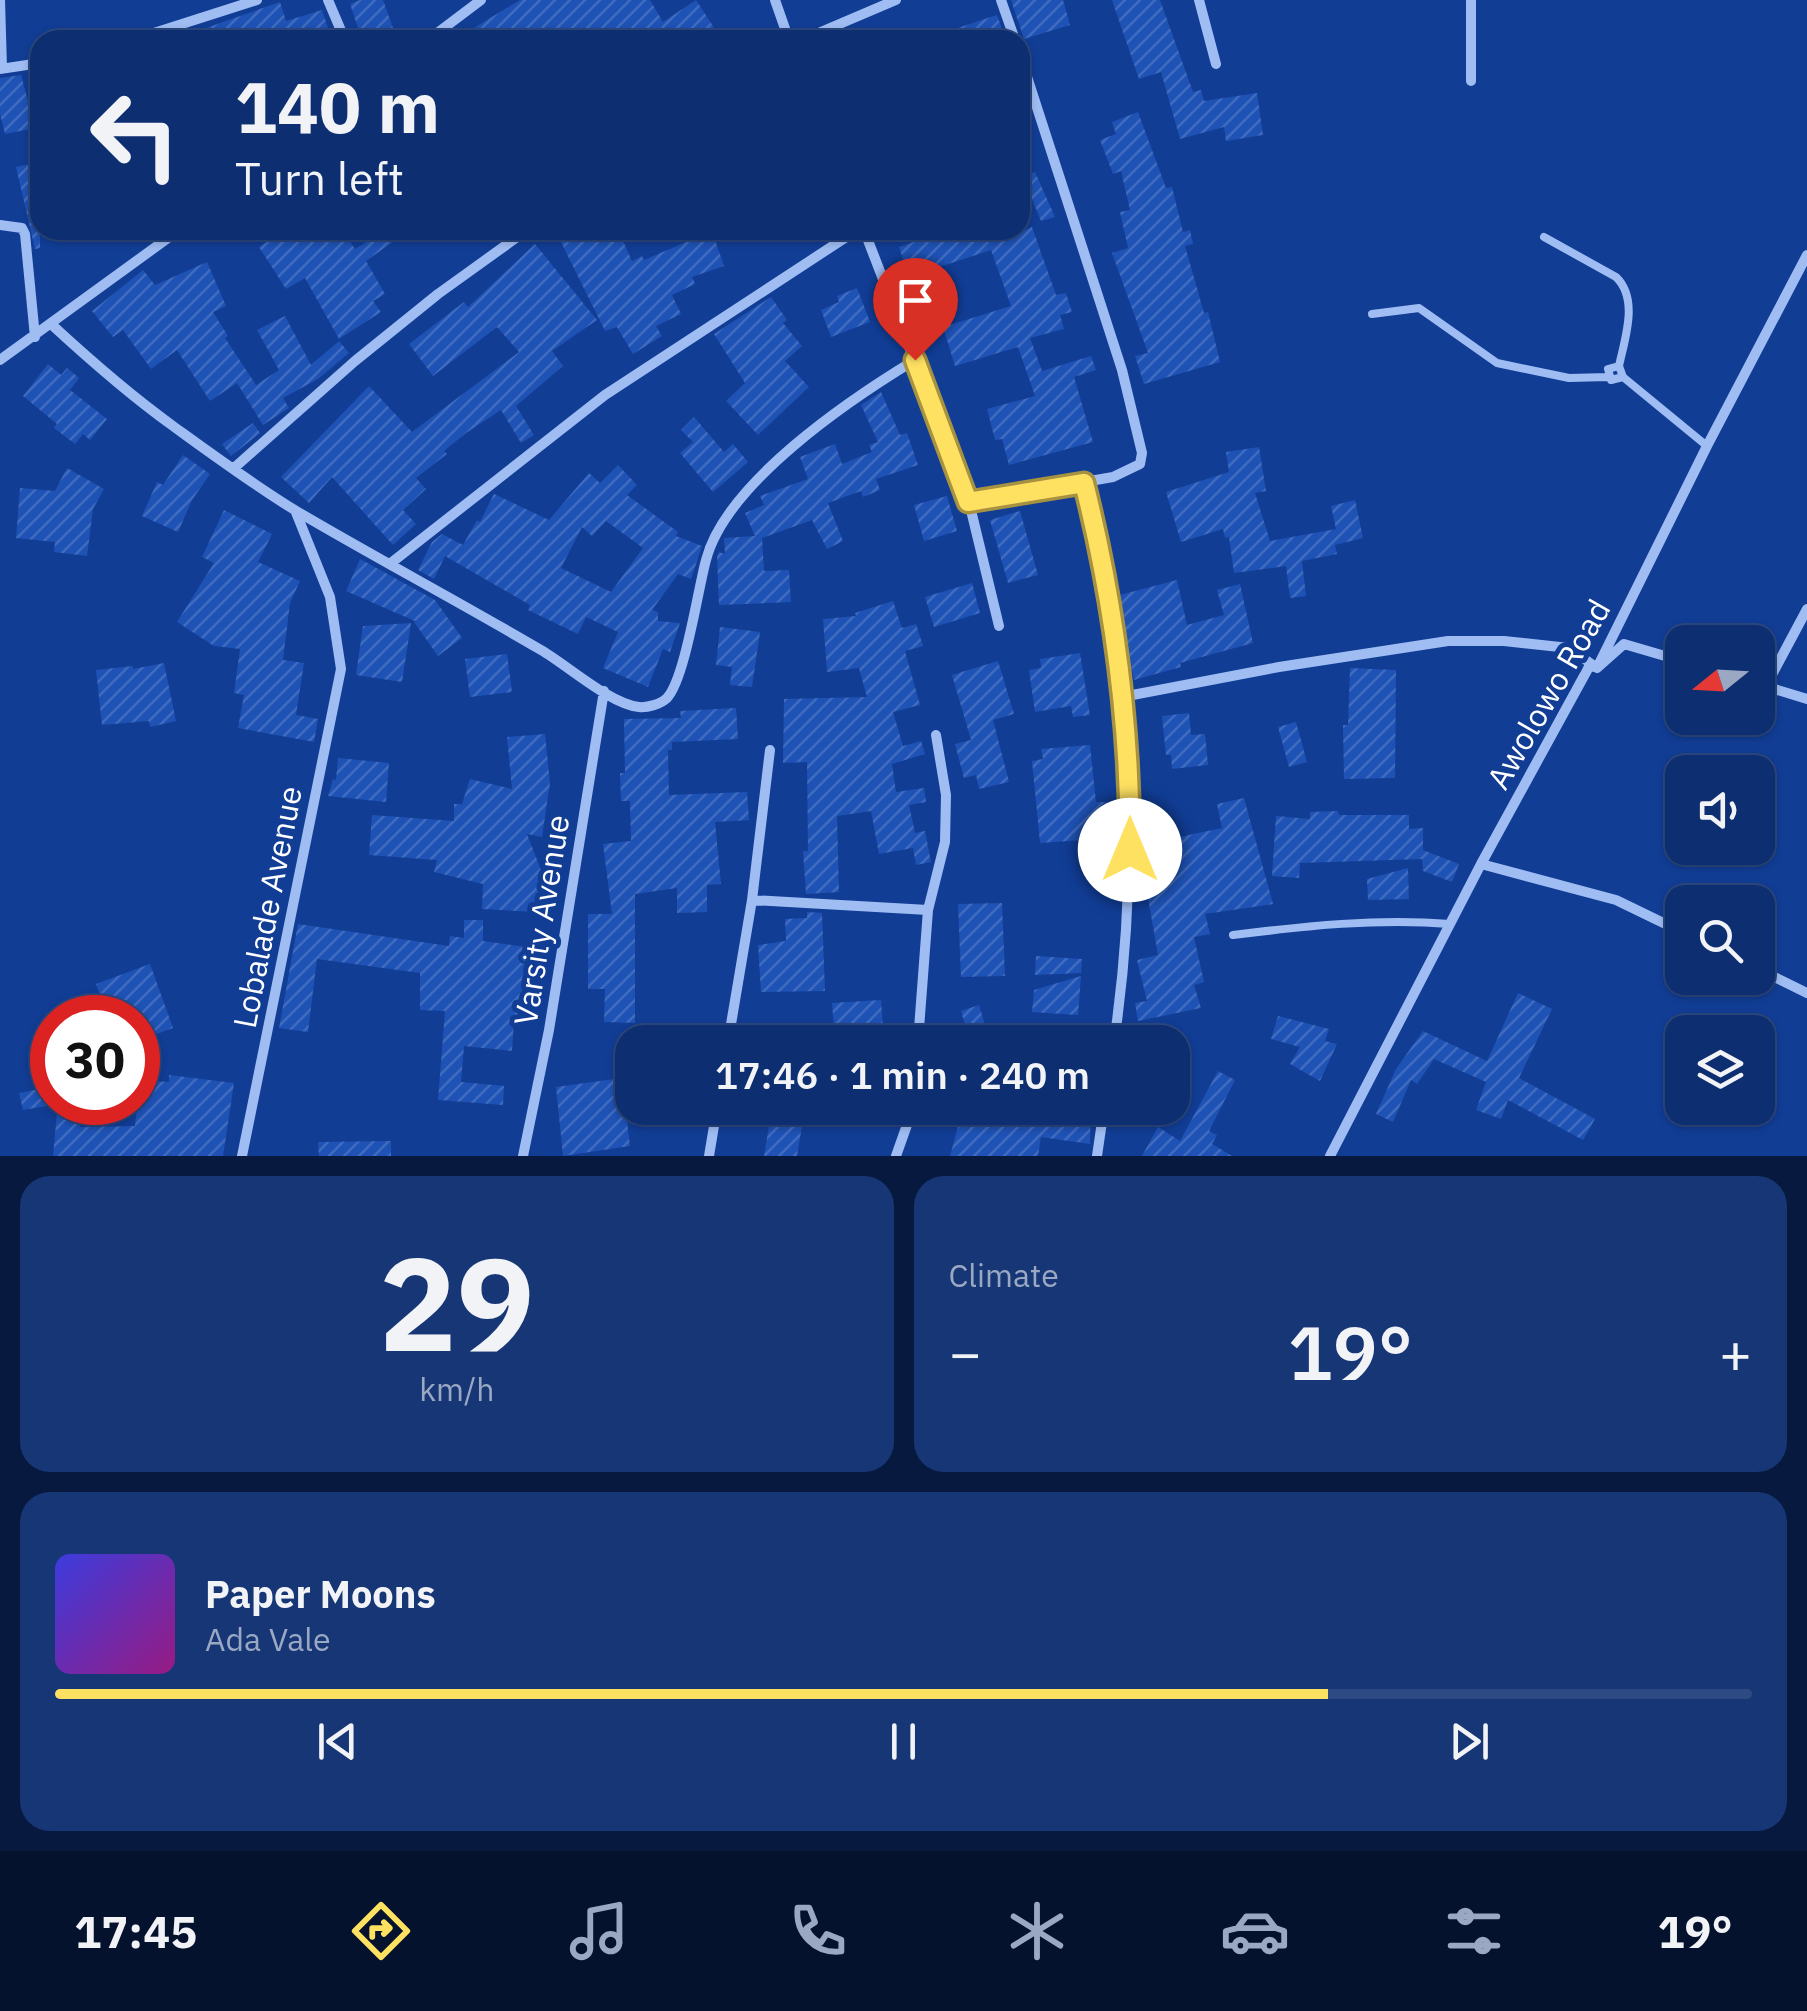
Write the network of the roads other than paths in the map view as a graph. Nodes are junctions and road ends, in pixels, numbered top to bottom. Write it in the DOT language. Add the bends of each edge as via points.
graph roads {
  1 [pos="0,0"];
  2 [pos="257,0"];
  3 [pos="328,0"];
  4 [pos="481,0"];
  5 [pos="775,0"];
  6 [pos="896,0"];
  7 [pos="1001,0"];
  8 [pos="1198,0"];
  9 [pos="1471,0"];
  10 [pos="163,30"];
  11 [pos="342,30"];
  12 [pos="441,30"];
  13 [pos="786,30"];
  14 [pos="826,30"];
  15 [pos="1012,30"];
  16 [pos="30,64"];
  17 [pos="1216,64"];
  18 [pos="1,68"];
  19 [pos="1470,81"];
  20 [pos="1030,86"];
  21 [pos="0,225"];
  22 [pos="1544,237"];
  23 [pos="165,240"];
  24 [pos="513,240"];
  25 [pos="845,240"];
  26 [pos="864,240"];
  27 [pos="1807,255"];
  28 [pos="1372,314"];
  29 [pos="51,324"];
  30 [pos="35,336"];
  31 [pos="0,360"];
  32 [pos="915,360"];
  33 [pos="1620,366"];
  34 [pos="1608,377"];
  35 [pos="1622,378"];
  36 [pos="1707,446"];
  37 [pos="234,468"];
  38 [pos="1084,483"];
  39 [pos="968,502"];
  40 [pos="294,510"];
  41 [pos="391,563"];
  42 [pos="1807,609"];
  43 [pos="1000,626"];
  44 [pos="1665,656"];
  45 [pos="1775,663"];
  46 [pos="1597,668"];
  47 [pos="1775,689"];
  48 [pos="604,691"];
  49 [pos="1122,697"];
  50 [pos="1807,699"];
  51 [pos="936,735"];
  52 [pos="770,750"];
  53 [pos="1481,864"];
  54 [pos="752,900"];
  55 [pos="928,910"];
  56 [pos="1450,924"];
  57 [pos="1665,924"];
  58 [pos="1233,936"];
  59 [pos="1775,977"];
  60 [pos="1807,993"];
  61 [pos="731,1025"];
  62 [pos="919,1025"];
  63 [pos="1116,1025"];
  64 [pos="714,1125"];
  65 [pos="906,1125"];
  66 [pos="1102,1125"];
  67 [pos="242,1156"];
  68 [pos="523,1156"];
  69 [pos="709,1156"];
  70 [pos="896,1156"];
  71 [pos="1097,1156"];
  72 [pos="1330,1156"];
  1 -- 18 [label="street"];
  2 -- 10 [label="street"];
  3 -- 11 [label="street"];
  4 -- 12 [label="street"];
  5 -- 13 [label="street"];
  6 -- 14 [label="street"];
  7 -- 15 [label="street"];
  8 -- 17 [label="street"];
  9 -- 19 [label="street"];
  16 -- 18 [label="street"];
  20 -- 38 [label="street" via="1122,370 1142,453 1140,464 1127,472"];
  21 -- 30 [label="street" via="25,234"];
  22 -- 33 [label="lane" via="1624,285 1629,304"];
  23 -- 29 [label="street"];
  24 -- 37 [label="street" via="438,294"];
  25 -- 41 [label="street" via="605,395"];
  26 -- 32 [label="street"];
  27 -- 36 [label="street, Awolowo Road"];
  28 -- 34 [label="lane" via="1419,308 1497,363 1568,378"];
  29 -- 30 [label="street"];
  29 -- 37 [label="street" via="96,366"];
  30 -- 31 [label="street"];
  32 -- 39 [label="street"];
  32 -- 48 [label="street" via="853,398 759,478 725,518 706,557 697,608 666,699 640,708"];
  33 -- 34 [label="lane" via="1608,369"];
  33 -- 35 [label="lane"];
  34 -- 35 [label="lane"];
  35 -- 36 [label="lane"];
  36 -- 46 [label="street, Awolowo Road"];
  37 -- 40 [label="street"];
  38 -- 39 [label="street"];
  38 -- 49 [label="street" via="1105,566"];
  39 -- 43 [label="street"];
  40 -- 41 [label="street"];
  40 -- 67 [label="street, Lobalade Avenue" via="330,597 341,668"];
  41 -- 48 [label="street"];
  42 -- 45 [label="street"];
  44 -- 46 [label="street" via="1624,644"];
  46 -- 49 [label="street" via="1569,648 1448,640"];
  46 -- 53 [label="street, Awolowo Road" via="1590,665"];
  47 -- 50 [label="street"];
  48 -- 68 [label="street, Varsity Avenue"];
  49 -- 63 [label="street" via="1130,878"];
  51 -- 55 [label="street" via="945,842"];
  52 -- 54 [label="street"];
  53 -- 56 [label="street, Awolowo Road"];
  53 -- 57 [label="street" via="1616,900"];
  54 -- 55 [label="street"];
  54 -- 61 [label="street"];
  55 -- 62 [label="street"];
  56 -- 58 [label="lane" via="1324,924"];
  56 -- 72 [label="street, Awolowo Road"];
  59 -- 60 [label="street"];
  64 -- 69 [label="street"];
  65 -- 70 [label="street"];
  66 -- 71 [label="street"];
}
